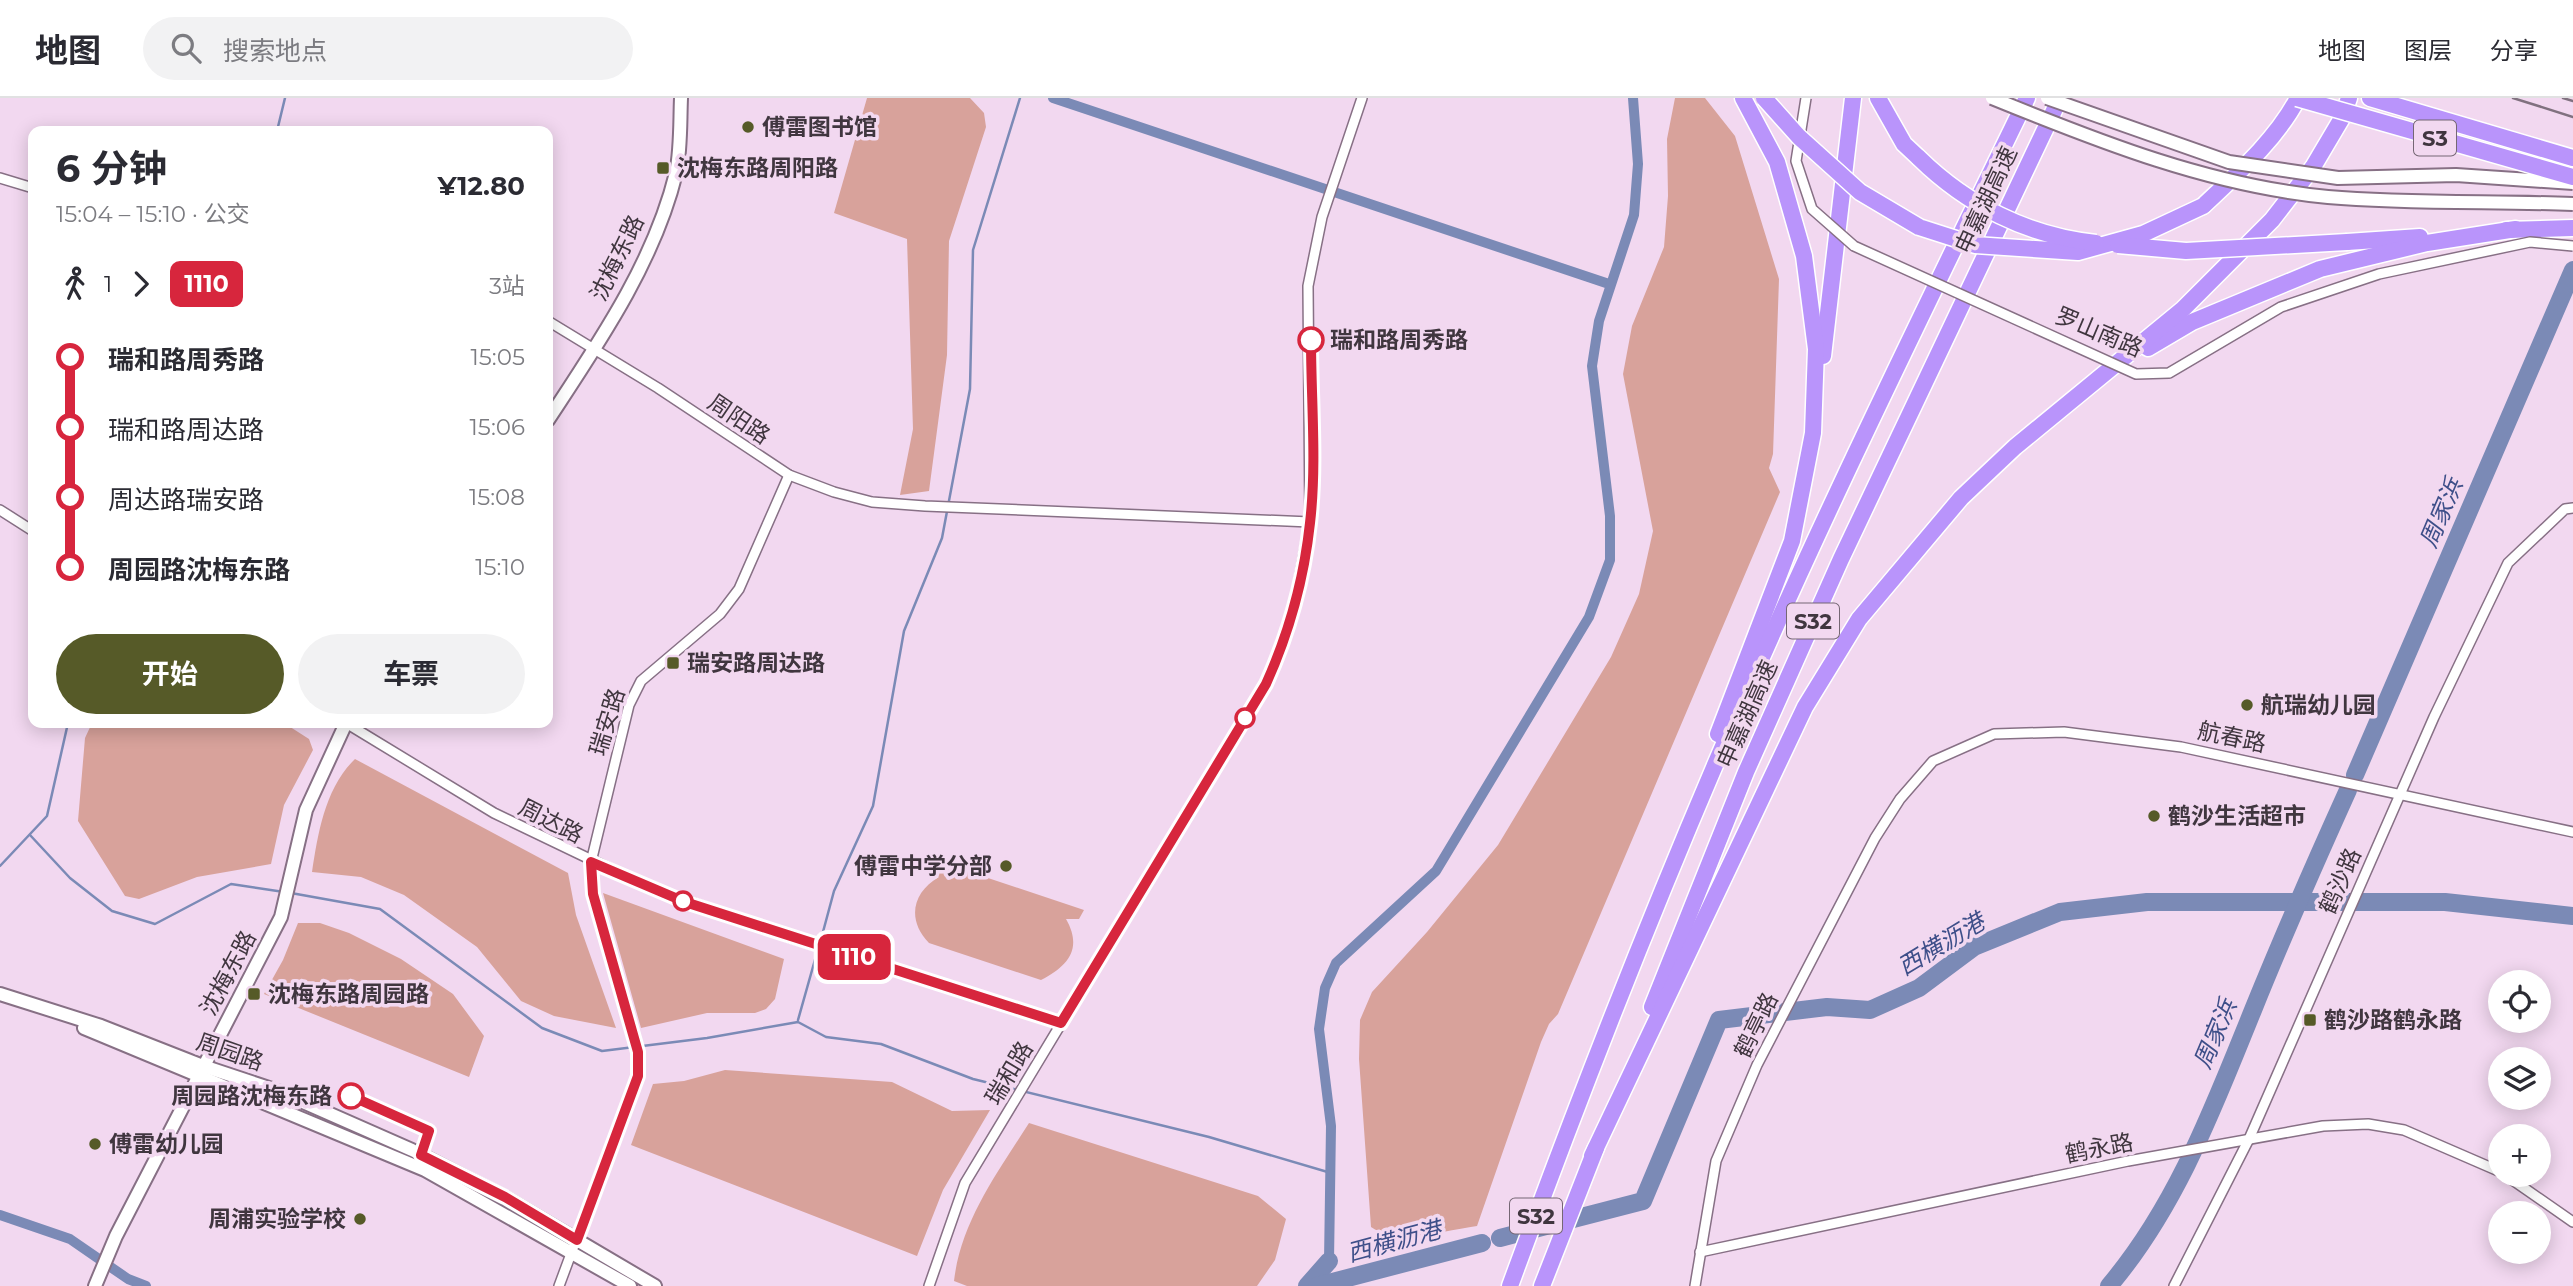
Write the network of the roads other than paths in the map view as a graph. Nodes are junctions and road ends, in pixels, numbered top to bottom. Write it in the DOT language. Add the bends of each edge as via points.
graph roads {
  1 [pos="681,98"];
  2 [pos="1362,98"];
  3 [pos="1743,98"];
  4 [pos="1765,98"];
  5 [pos="1806,98"];
  6 [pos="1853,98"];
  7 [pos="1878,98"];
  8 [pos="1992,98"];
  9 [pos="2027,98"];
  10 [pos="2047,98"];
  11 [pos="2060,98"];
  12 [pos="2297,98"];
  13 [pos="2349,98"];
  14 [pos="2370,98"];
  15 [pos="2573,158"];
  16 [pos="2573,177"];
  17 [pos="0,178"];
  18 [pos="2573,183"];
  19 [pos="28,186"];
  20 [pos="2573,204"];
  21 [pos="2573,228"];
  22 [pos="2516,229"];
  23 [pos="2573,246"];
  24 [pos="553,324"];
  25 [pos="595,349"];
  26 [pos="2075,399"];
  27 [pos="553,412"];
  28 [pos="1813,433"];
  29 [pos="789,475"];
  30 [pos="2569,508"];
  31 [pos="0,510"];
  32 [pos="1310,522"];
  33 [pos="28,528"];
  34 [pos="344,728"];
  35 [pos="354,728"];
  36 [pos="2400,793"];
  37 [pos="1900,799"];
  38 [pos="2573,832"];
  39 [pos="591,862"];
  40 [pos="0,994"];
  41 [pos="1061,1023"];
  42 [pos="200,1072"];
  43 [pos="2249,1139"];
  44 [pos="1561,1145"];
  45 [pos="1592,1156"];
  46 [pos="2488,1167"];
  47 [pos="2522,1187"];
  48 [pos="2573,1222"];
  49 [pos="575,1246"];
  50 [pos="1700,1252"];
  51 [pos="96,1284"];
  52 [pos="559,1286"];
  53 [pos="630,1286"];
  54 [pos="654,1286"];
  55 [pos="929,1286"];
  56 [pos="1510,1286"];
  57 [pos="1542,1286"];
  58 [pos="1695,1286"];
  59 [pos="2174,1286"];
  1 -- 25 [label="street, 沈梅东路" via="676,171 653,241"];
  2 -- 32 [label="street, 瑞和路" via="1322,217 1308,286"];
  3 -- 28 [label="highway" via="1777,162 1804,256 1816,349"];
  4 -- 12 [label="highway, bridge" via="1860,192 1919,228 1975,245 2078,252 2143,234 2203,206 2245,167"];
  5 -- 23 [label="street, 罗山南路, bridge" via="1796,161 1812,209 1854,246 2136,374 2169,373 2281,307 2379,274 2530,242"];
  6 -- 28 [label="highway"];
  7 -- 22 [label="highway, bridge" via="1905,144 1948,187 2014,223 2064,240 2186,251"];
  8 -- 20 [label="street, bridge" via="2188,170 2247,184 2328,197"];
  9 -- 44 [label="highway, 申嘉湖高速 / S32" via="1886,390 1716,764"];
  10 -- 18 [label="street, bridge" via="2230,162 2338,178 2456,175"];
  11 -- 45 [label="highway, 申嘉湖高速 / S32" via="1746,772"];
  12 -- 16 [label="highway, S3, bridge"];
  13 -- 26 [label="highway" via="2313,167 2272,219 2183,309"];
  14 -- 15 [label="highway, S3"];
  17 -- 19 [label="street"];
  21 -- 22 [label="highway"];
  22 -- 26 [label="highway" via="2427,243 2320,268 2192,322"];
  24 -- 25 [label="street, 周阳路"];
  25 -- 27 [label="street, 沈梅东路"];
  25 -- 29 [label="street, 周阳路"];
  26 -- 45 [label="highway" via="1961,498 1858,619 1805,707"];
  28 -- 44 [label="highway" via="1792,541"];
  29 -- 32 [label="street, 周阳路" via="872,502"];
  29 -- 39 [label="street, 瑞安路" via="739,589 720,614 641,681 629,705"];
  30 -- 36 [label="street, 鹤沙路" via="2508,563"];
  31 -- 33 [label="street"];
  32 -- 41 [label="street, 瑞和路" via="1296,597 1266,684"];
  34 -- 42 [label="street, 沈梅东路" via="306,810 281,917"];
  35 -- 39 [label="street, 周达路" via="494,813"];
  36 -- 37 [label="street, 航春路" via="2181,747 2064,732 1994,734 1933,761"];
  36 -- 38 [label="street, 航春路"];
  36 -- 43 [label="street, 鹤沙路"];
  37 -- 50 [label="street, 鹤亭路" via="1798,983 1716,1161"];
  39 -- 41 [label="street, 周达路" via="685,902"];
  39 -- 49 [label="street, 瑞安路" via="593,894 638,1052 638,1076"];
  40 -- 42 [label="street, 周园路"];
  41 -- 55 [label="street, 瑞和路" via="965,1183"];
  42 -- 49 [label="street, 周园路" via="278,1091 412,1150 505,1197"];
  42 -- 51 [label="street, 沈梅东路"];
  43 -- 46 [label="street, 鹤永路" via="2323,1126 2368,1124 2404,1130"];
  43 -- 50 [label="street, 鹤永路"];
  43 -- 59 [label="street, 鹤沙路"];
  44 -- 56 [label="highway, 申嘉湖高速 / S32"];
  45 -- 57 [label="highway, 申嘉湖高速 / S32"];
  47 -- 48 [label="street, 鹤永路"];
  49 -- 52 [label="street"];
  49 -- 53 [label="street, 周园路"];
  49 -- 54 [label="street, 周园路"];
  50 -- 58 [label="street, 鹤亭路"];
}
